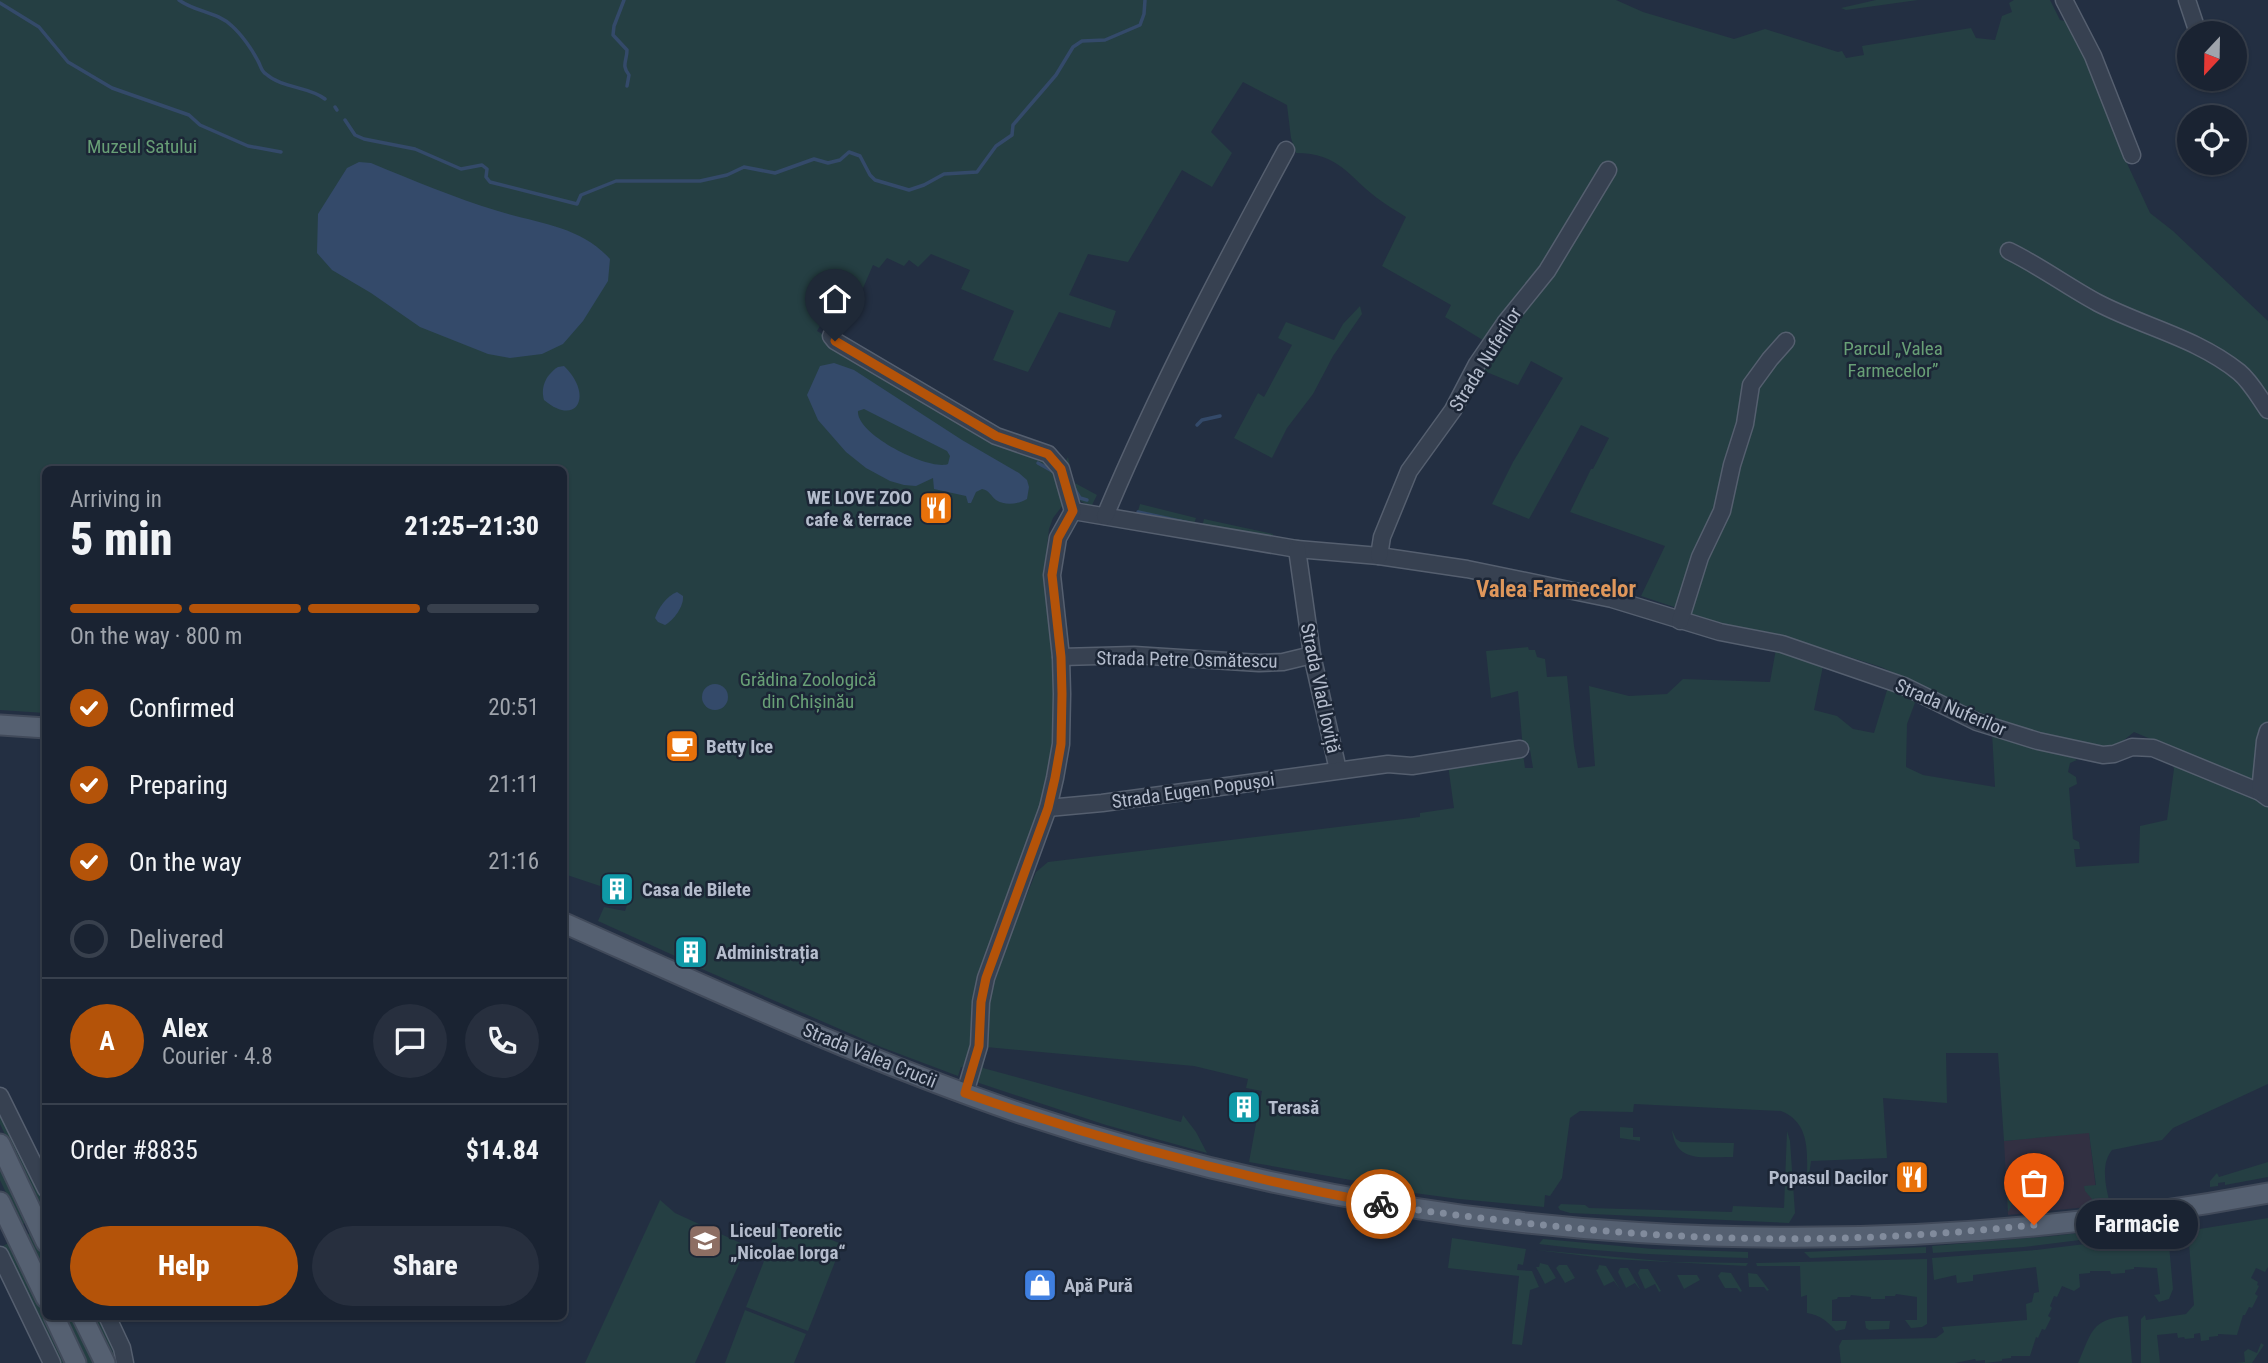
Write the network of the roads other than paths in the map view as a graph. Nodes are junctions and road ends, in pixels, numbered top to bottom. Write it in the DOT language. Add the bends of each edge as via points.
graph roads {
  1 [pos="2064,0"];
  2 [pos="2187,0"];
  3 [pos="2194,21"];
  4 [pos="1286,150"];
  5 [pos="2132,155"];
  6 [pos="1608,170"];
  7 [pos="2009,251"];
  8 [pos="831,336"];
  9 [pos="1786,341"];
  10 [pos="2268,410"];
  11 [pos="1073,511"];
  12 [pos="1105,516"];
  13 [pos="1297,549"];
  14 [pos="1379,556"];
  15 [pos="1680,621"];
  16 [pos="1312,655"];
  17 [pos="1061,657"];
  18 [pos="0,725"];
  19 [pos="42,728"];
  20 [pos="2268,731"];
  21 [pos="1520,749"];
  22 [pos="1338,770"];
  23 [pos="2264,795"];
  24 [pos="1048,808"];
  25 [pos="567,924"];
  26 [pos="965,1093"];
  27 [pos="0,1096"];
  28 [pos="0,1144"];
  29 [pos="42,1180"];
  30 [pos="2268,1193"];
  31 [pos="0,1202"];
  32 [pos="42,1233"];
  33 [pos="0,1255"];
  34 [pos="42,1290"];
  35 [pos="56,1320"];
  36 [pos="84,1320"];
  37 [pos="109,1320"];
  38 [pos="51,1363"];
  39 [pos="76,1363"];
  40 [pos="105,1363"];
  41 [pos="125,1363"];
  1 -- 5 [label="street" via="2093,56"];
  2 -- 3 [label="street"];
  4 -- 12 [label="street" via="1199,311"];
  6 -- 14 [label="street, Strada Nuferilor" via="1567,241 1505,323 1453,410 1409,471"];
  7 -- 10 [label="street" via="2101,304 2218,357 2245,378"];
  8 -- 11 [label="street" via="996,436 1048,454 1061,469"];
  9 -- 15 [label="street" via="1751,386 1723,511 1700,557"];
  11 -- 12 [label="street, Strada Nuferilor"];
  11 -- 17 [label="street" via="1058,538 1052,575"];
  12 -- 13 [label="street, Strada Nuferilor"];
  13 -- 14 [label="street, Strada Nuferilor"];
  13 -- 16 [label="street, Strada Vlad Ioviță"];
  14 -- 15 [label="street, Strada Nuferilor" via="1541,583"];
  15 -- 23 [label="street, Strada Nuferilor" via="1782,644 1904,686 1977,722 2038,741 2103,755 2132,747 2153,748"];
  16 -- 17 [label="street, Strada Petre Osmătescu" via="1259,663 1135,655"];
  16 -- 22 [label="street, Strada Vlad Ioviță"];
  17 -- 24 [label="street" via="1061,744"];
  18 -- 19 [label="main road"];
  20 -- 23 [label="street, Strada Nuferilor"];
  21 -- 22 [label="street, Strada Vlad Ioviță" via="1412,766"];
  22 -- 24 [label="street, Strada Eugen Popușoi"];
  24 -- 26 [label="street" via="986,978 979,1046"];
  25 -- 26 [label="main road, Strada Valea Crucii" via="746,1004"];
  26 -- 30 [label="main road, Strada Valea Crucii" via="1166,1157 1290,1186 1448,1214 1592,1230 1751,1238 1910,1236 2110,1216"];
  27 -- 29 [label="street"];
  28 -- 32 [label="main road"];
  31 -- 34 [label="main road"];
  33 -- 38 [label="street"];
  35 -- 39 [label="main road"];
  36 -- 40 [label="main road"];
  37 -- 41 [label="street"];
}
